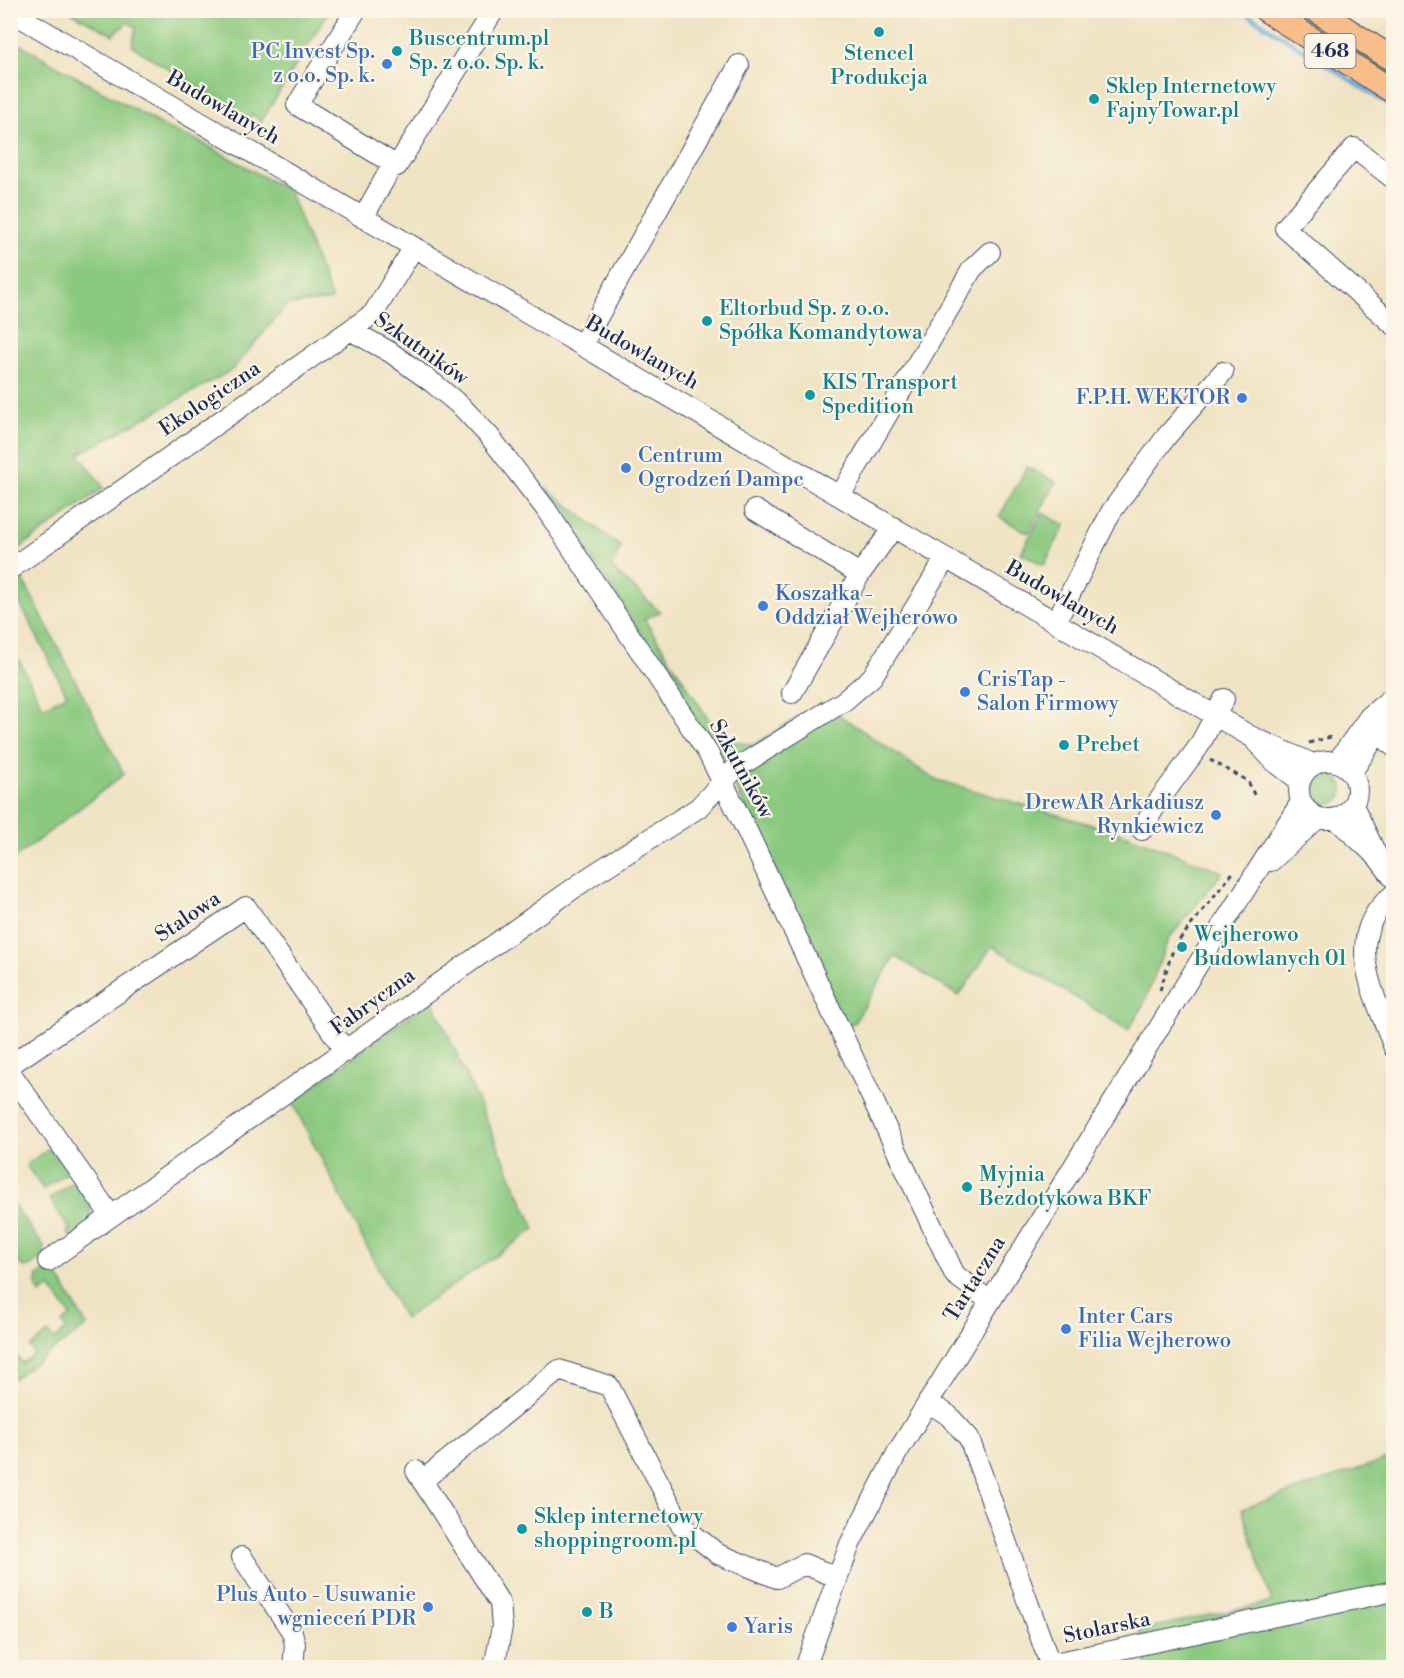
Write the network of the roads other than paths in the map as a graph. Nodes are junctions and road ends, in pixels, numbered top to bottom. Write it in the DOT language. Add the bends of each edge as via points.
graph roads {
  1 [pos="356,10"];
  2 [pos="494,10"];
  3 [pos="1266,10"];
  4 [pos="1316,10"];
  5 [pos="10,11"];
  6 [pos="1394,60"];
  7 [pos="739,65"];
  8 [pos="1394,92"];
  9 [pos="393,164"];
  10 [pos="1394,179"];
  11 [pos="363,218"];
  12 [pos="414,247"];
  13 [pos="990,252"];
  14 [pos="1394,325"];
  15 [pos="350,330"];
  16 [pos="582,345"];
  17 [pos="1223,372"];
  18 [pos="840,496"];
  19 [pos="755,510"];
  20 [pos="894,527"];
  21 [pos="946,558"];
  22 [pos="10,569"];
  23 [pos="860,574"];
  24 [pos="1056,622"];
  25 [pos="792,693"];
  26 [pos="1394,696"];
  27 [pos="1220,707"];
  28 [pos="1394,708"];
  29 [pos="1378,732"];
  30 [pos="1250,736"];
  31 [pos="1394,747"];
  32 [pos="1313,764"];
  33 [pos="1345,767"];
  34 [pos="724,781"];
  35 [pos="1300,781"];
  36 [pos="1301,802"];
  37 [pos="1353,806"];
  38 [pos="1327,818"];
  39 [pos="1142,830"];
  40 [pos="1378,858"];
  41 [pos="1258,873"];
  42 [pos="1394,879"];
  43 [pos="1394,894"];
  44 [pos="1394,1048"];
  45 [pos="345,1052"];
  46 [pos="10,1065"];
  47 [pos="10,1072"];
  48 [pos="111,1216"];
  49 [pos="48,1261"];
  50 [pos="990,1301"];
  51 [pos="928,1402"];
  52 [pos="242,1557"];
  53 [pos="836,1577"];
  54 [pos="1394,1591"];
  55 [pos="1046,1666"];
  56 [pos="293,1668"];
  57 [pos="494,1668"];
  58 [pos="805,1668"];
  1 -- 9 [label="street" via="297,105"];
  2 -- 9 [label="street" via="397,166"];
  3 -- 8 [label="main road, 468"];
  4 -- 6 [label="main road, 468"];
  5 -- 11 [label="street, Budowlanych"];
  7 -- 16 [label="street"];
  9 -- 11 [label="street"];
  10 -- 14 [label="street" via="1354,148 1285,228"];
  11 -- 12 [label="street, Budowlanych"];
  12 -- 15 [label="street, Ekologiczna" via="378,307"];
  12 -- 16 [label="street, Budowlanych"];
  13 -- 18 [label="street" via="972,269"];
  15 -- 22 [label="street, Ekologiczna"];
  15 -- 34 [label="street, Szkutników" via="433,382 490,436 545,507"];
  16 -- 18 [label="street, Budowlanych"];
  17 -- 24 [label="street" via="1166,437 1111,512"];
  18 -- 20 [label="street, Budowlanych"];
  19 -- 23 [label="street"];
  20 -- 21 [label="street, Budowlanych"];
  20 -- 23 [label="street"];
  21 -- 24 [label="street, Budowlanych"];
  21 -- 34 [label="street, Fabryczna" via="872,677 844,701 735,768"];
  23 -- 25 [label="street"];
  24 -- 27 [label="street, Budowlanych"];
  26 -- 33 [label="street" via="1369,717"];
  27 -- 30 [label="street, Budowlanych"];
  27 -- 39 [label="street" via="1199,746"];
  28 -- 29 [label="street"];
  29 -- 31 [label="street"];
  29 -- 33 [label="street"];
  30 -- 32 [label="street, Budowlanych"];
  30 -- 35 [label="street, Budowlanych"];
  32 -- 33 [label="street" via="1324,760"];
  32 -- 35 [label="street"];
  33 -- 37 [label="street" via="1357,783"];
  34 -- 45 [label="street, Fabryczna" via="698,808 591,876"];
  34 -- 50 [label="street, Szkutników" via="955,1275"];
  35 -- 36 [label="street"];
  36 -- 38 [label="street" via="1308,811"];
  36 -- 41 [label="street, Tartaczna"];
  37 -- 38 [label="street" via="1346,814"];
  37 -- 40 [label="street"];
  38 -- 40 [label="street"];
  38 -- 41 [label="street, Tartaczna"];
  40 -- 42 [label="street"];
  41 -- 50 [label="street, Tartaczna" via="1209,945"];
  43 -- 44 [label="street" via="1371,918 1363,942 1366,967"];
  45 -- 46 [label="street, Stalowa" via="246,906"];
  45 -- 48 [label="street, Fabryczna"];
  47 -- 48 [label="street"];
  48 -- 49 [label="street, Fabryczna"];
  50 -- 51 [label="street, Tartaczna"];
  51 -- 53 [label="street, Tartaczna" via="868,1506"];
  51 -- 55 [label="street, Stolarska" via="948,1415 969,1438"];
  52 -- 56 [label="street" via="292,1632"];
  53 -- 57 [label="street" via="804,1564 777,1578 718,1554 681,1525 609,1386 559,1370 419,1476 500,1603 502,1627"];
  53 -- 58 [label="street, Tartaczna"];
  54 -- 55 [label="street, Stolarska"];
}
